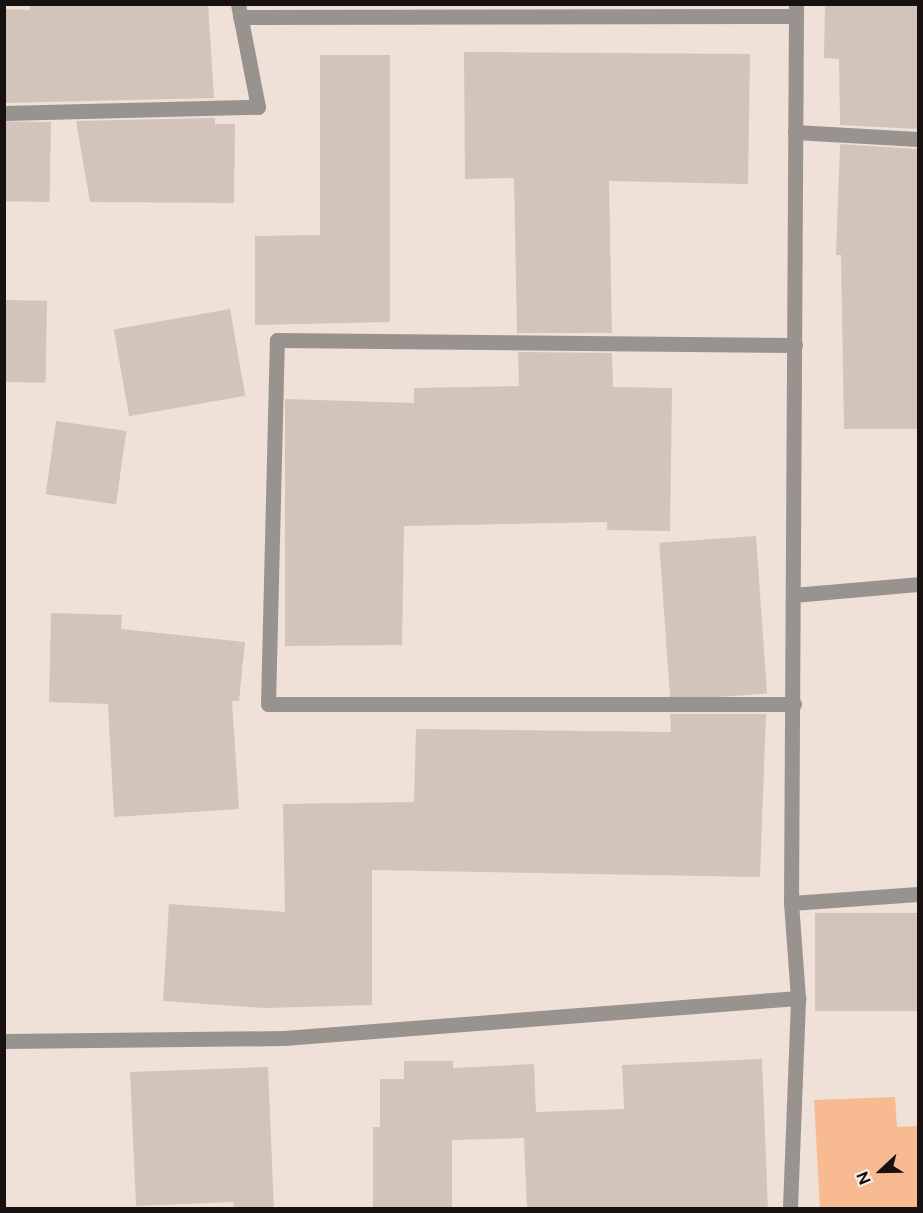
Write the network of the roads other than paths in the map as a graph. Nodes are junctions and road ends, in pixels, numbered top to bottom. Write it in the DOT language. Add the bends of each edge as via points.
graph roads {
  1 [pos="796,10"];
  2 [pos="239,11"];
  3 [pos="4,113"];
  4 [pos="795,132"];
  5 [pos="918,139"];
  6 [pos="795,345"];
  7 [pos="918,584"];
  8 [pos="793,595"];
  9 [pos="794,704"];
  10 [pos="918,894"];
  11 [pos="791,903"];
  12 [pos="798,998"];
  13 [pos="4,1041"];
  14 [pos="790,1209"];
  1 -- 2 [label="street"];
  1 -- 4 [label="street"];
  2 -- 3 [label="street" via="258,107"];
  4 -- 5 [label="street"];
  4 -- 6 [label="street"];
  6 -- 8 [label="street"];
  6 -- 9 [label="street" via="277,340 268,704"];
  7 -- 8 [label="street"];
  8 -- 9 [label="street"];
  9 -- 11 [label="street"];
  10 -- 11 [label="street"];
  11 -- 12 [label="street"];
  12 -- 13 [label="street" via="284,1038"];
  12 -- 14 [label="street"];
}
